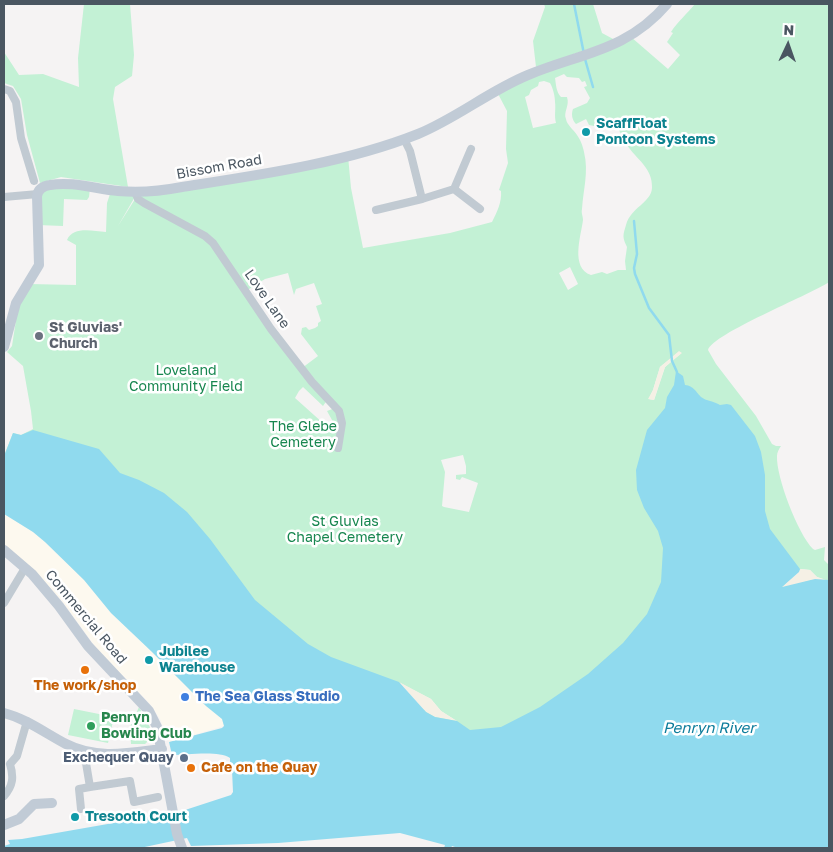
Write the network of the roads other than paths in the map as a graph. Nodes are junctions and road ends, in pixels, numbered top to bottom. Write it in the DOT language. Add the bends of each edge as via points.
graph roads {
  1 [pos="667,4"];
  2 [pos="4,90"];
  3 [pos="404,139"];
  4 [pos="471,149"];
  5 [pos="34,182"];
  6 [pos="454,189"];
  7 [pos="135,192"];
  8 [pos="38,194"];
  9 [pos="4,197"];
  10 [pos="422,199"];
  11 [pos="480,209"];
  12 [pos="376,210"];
  13 [pos="4,347"];
  14 [pos="338,448"];
  15 [pos="4,550"];
  16 [pos="25,568"];
  17 [pos="4,603"];
  18 [pos="4,713"];
  19 [pos="27,720"];
  20 [pos="162,749"];
  21 [pos="84,751"];
  22 [pos="7,764"];
  23 [pos="90,787"];
  24 [pos="4,796"];
  25 [pos="158,797"];
  26 [pos="52,803"];
  27 [pos="81,809"];
  28 [pos="4,824"];
  29 [pos="182,847"];
  1 -- 3 [label="street, Bissom Road" via="634,34 613,45 512,82 445,122"];
  2 -- 5 [label="street" via="10,91 16,102 21,138"];
  3 -- 7 [label="street, Bissom Road" via="358,153 258,175"];
  3 -- 10 [label="street"];
  4 -- 6 [label="street"];
  6 -- 10 [label="street"];
  6 -- 11 [label="street"];
  7 -- 8 [label="street, Bissom Road" via="55,184 43,187"];
  7 -- 14 [label="street, Love Lane" via="144,203 213,243 271,329 339,411 342,423"];
  8 -- 9 [label="street"];
  8 -- 13 [label="street" via="39,265 16,303"];
  10 -- 12 [label="street"];
  15 -- 16 [label="street, Commercial Road"];
  16 -- 17 [label="street"];
  16 -- 20 [label="street, Commercial Road" via="94,653 150,711"];
  18 -- 19 [label="street"];
  19 -- 21 [label="street" via="68,746"];
  19 -- 22 [label="street" via="16,756"];
  20 -- 21 [label="street" via="115,755"];
  20 -- 29 [label="street, Commercial Road"];
  21 -- 23 [label="street"];
  22 -- 24 [label="street" via="13,780"];
  23 -- 25 [label="street" via="130,781 134,802"];
  23 -- 27 [label="street" via="79,789"];
  26 -- 28 [label="street" via="34,804 19,819"];
}
